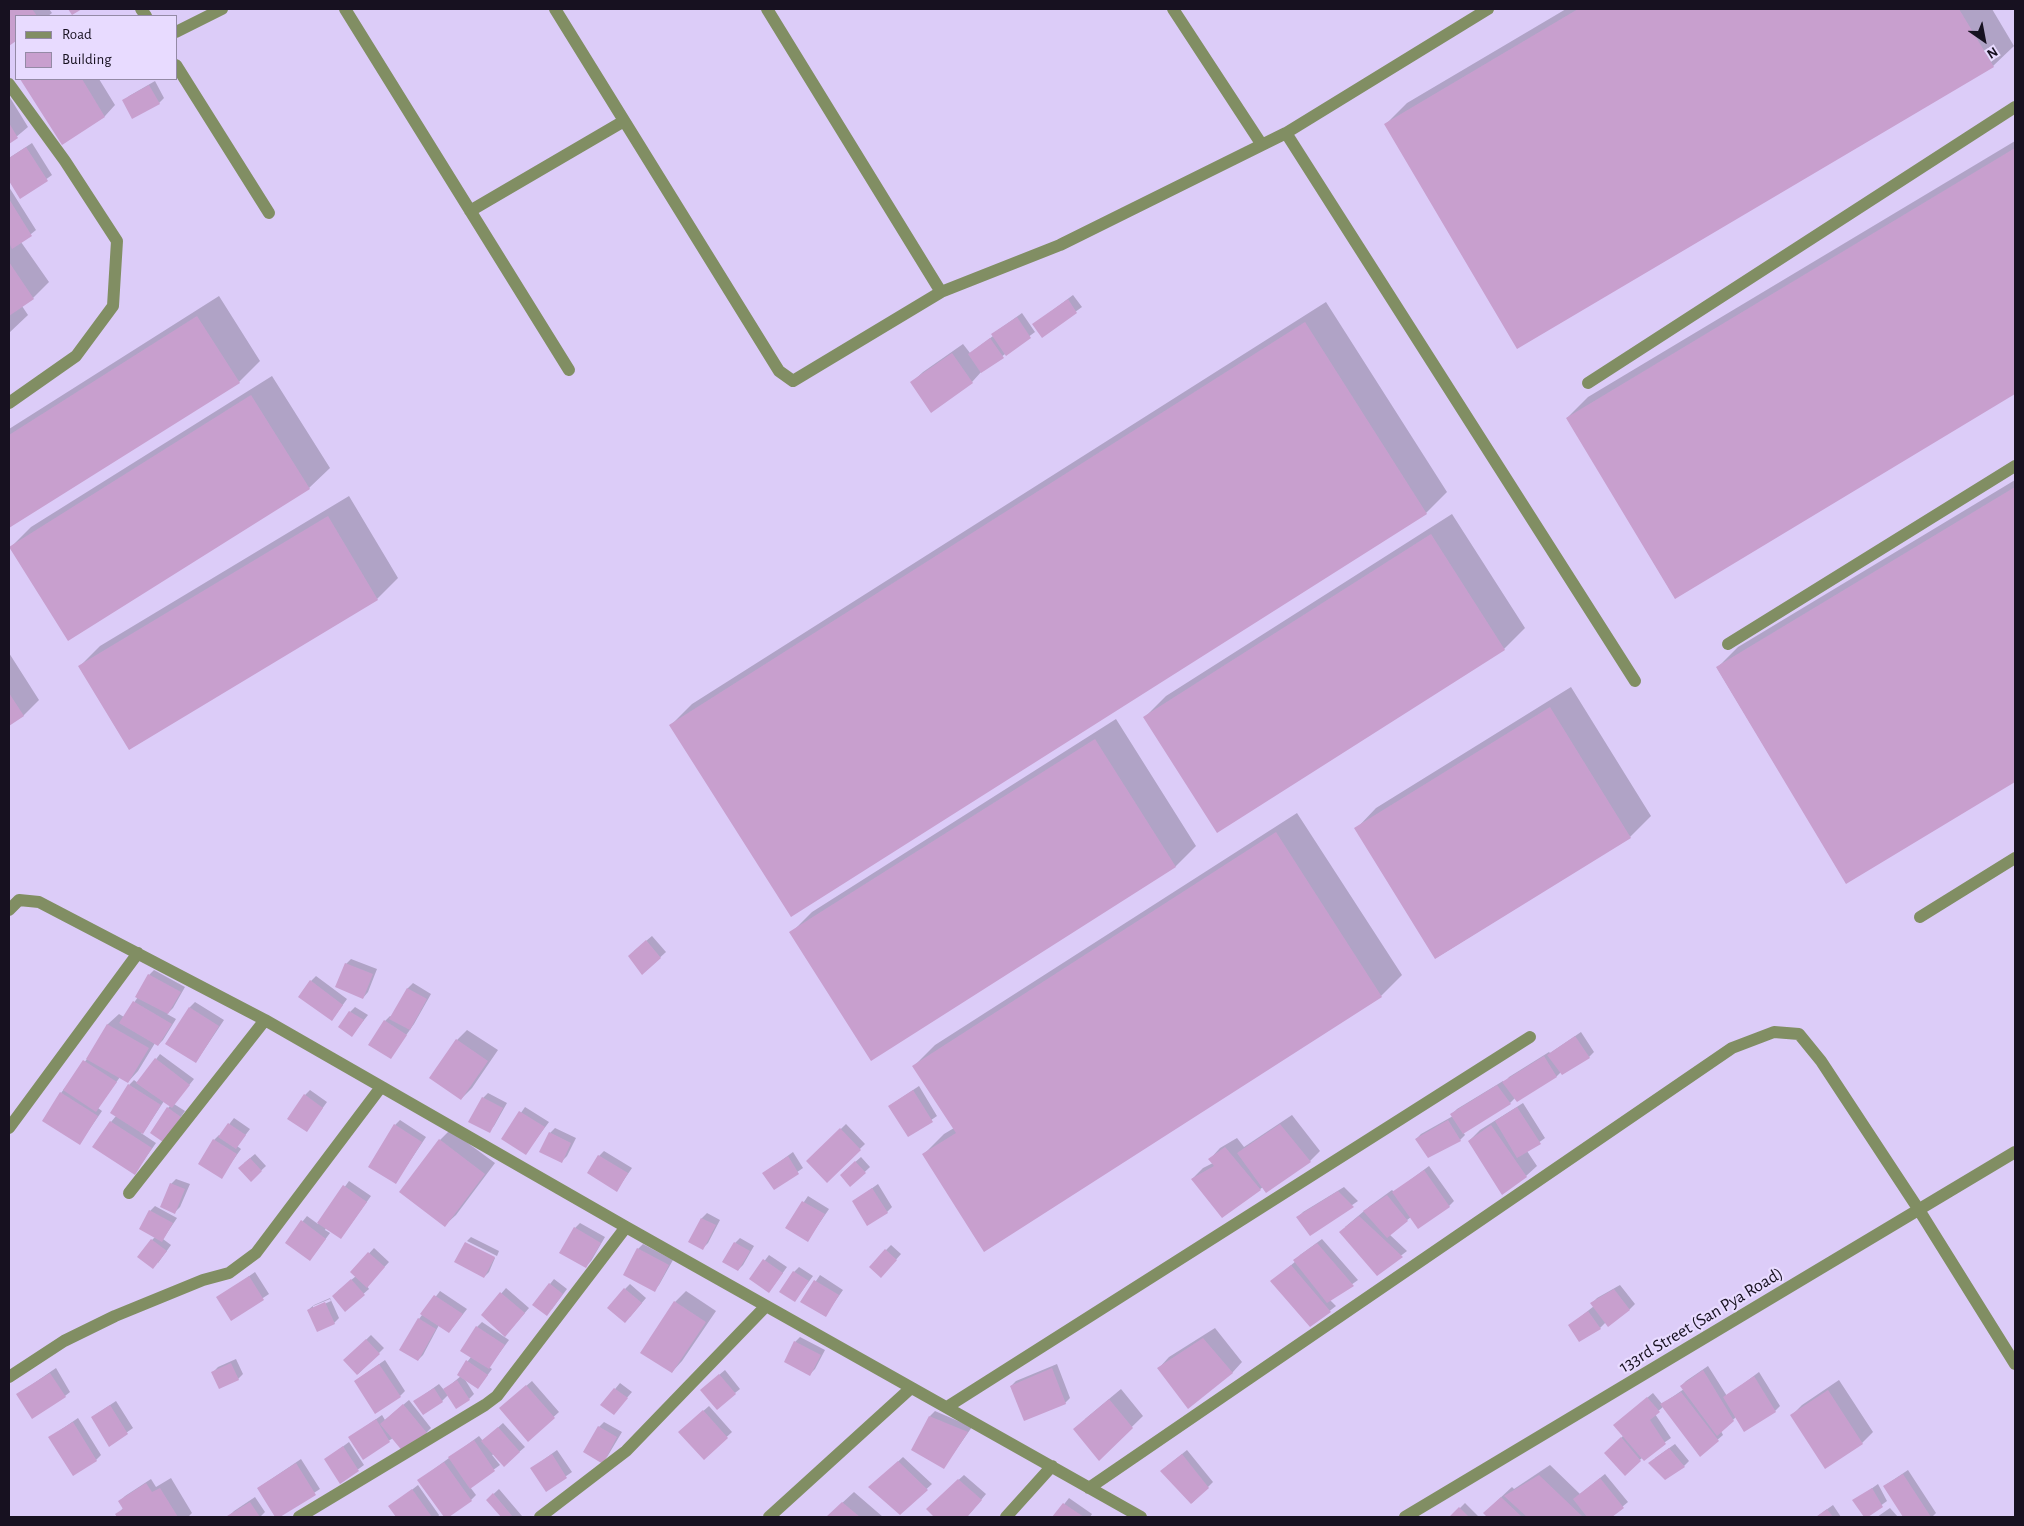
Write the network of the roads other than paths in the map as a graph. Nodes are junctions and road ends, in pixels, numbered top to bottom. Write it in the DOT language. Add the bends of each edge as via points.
graph roads {
  1 [pos="222,9"];
  2 [pos="345,9"];
  3 [pos="555,9"];
  4 [pos="768,9"];
  5 [pos="1173,9"];
  6 [pos="1488,9"];
  7 [pos="178,31"];
  8 [pos="178,68"];
  9 [pos="9,84"];
  10 [pos="2015,107"];
  11 [pos="624,121"];
  12 [pos="1286,133"];
  13 [pos="1262,145"];
  14 [pos="470,211"];
  15 [pos="269,212"];
  16 [pos="940,292"];
  17 [pos="569,370"];
  18 [pos="1588,383"];
  19 [pos="9,403"];
  20 [pos="2015,466"];
  21 [pos="1728,644"];
  22 [pos="1635,681"];
  23 [pos="2015,858"];
  24 [pos="9,910"];
  25 [pos="1920,917"];
  26 [pos="138,953"];
  27 [pos="265,1020"];
  28 [pos="1530,1037"];
  29 [pos="381,1087"];
  30 [pos="9,1128"];
  31 [pos="2015,1152"];
  32 [pos="129,1193"];
  33 [pos="1919,1210"];
  34 [pos="626,1227"];
  35 [pos="766,1306"];
  36 [pos="2015,1364"];
  37 [pos="9,1377"];
  38 [pos="911,1388"];
  39 [pos="948,1407"];
  40 [pos="1052,1466"];
  41 [pos="1088,1488"];
  42 [pos="299,1517"];
  43 [pos="540,1517"];
  44 [pos="768,1517"];
  45 [pos="1006,1517"];
  46 [pos="1141,1517"];
  47 [pos="1405,1517"];
  1 -- 7 [label="street"];
  2 -- 14 [label="street"];
  3 -- 11 [label="street"];
  4 -- 16 [label="street"];
  5 -- 13 [label="street"];
  6 -- 12 [label="street"];
  8 -- 15 [label="street"];
  9 -- 19 [label="street" via="117,241 113,306 76,356"];
  10 -- 18 [label="street"];
  11 -- 14 [label="street"];
  11 -- 16 [label="street" via="779,371 794,382"];
  12 -- 13 [label="street"];
  12 -- 22 [label="street"];
  13 -- 16 [label="street" via="1060,244"];
  14 -- 17 [label="street"];
  20 -- 21 [label="street"];
  23 -- 25 [label="street"];
  24 -- 26 [label="street" via="19,900 39,902"];
  26 -- 27 [label="street"];
  26 -- 30 [label="street"];
  27 -- 29 [label="street"];
  27 -- 32 [label="street"];
  28 -- 39 [label="street"];
  29 -- 34 [label="street"];
  29 -- 37 [label="street" via="256,1253 229,1273 203,1280 115,1316 64,1341"];
  31 -- 33 [label="street, 133rd Street (San Pya Road)"];
  33 -- 36 [label="street"];
  33 -- 41 [label="street" via="1821,1061 1799,1034 1774,1032 1732,1048"];
  33 -- 47 [label="street, 133rd Street (San Pya Road)"];
  34 -- 35 [label="street"];
  34 -- 42 [label="street" via="497,1396"];
  35 -- 38 [label="street"];
  35 -- 43 [label="street" via="631,1446"];
  38 -- 39 [label="street"];
  38 -- 44 [label="street"];
  39 -- 40 [label="street"];
  40 -- 41 [label="street"];
  40 -- 45 [label="street"];
  41 -- 46 [label="street"];
}
